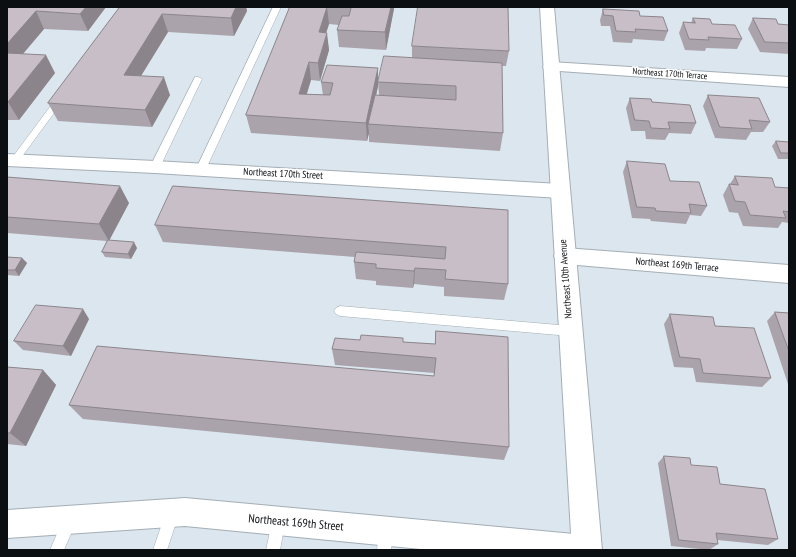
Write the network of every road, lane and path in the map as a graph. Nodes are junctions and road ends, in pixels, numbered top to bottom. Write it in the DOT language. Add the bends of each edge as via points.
graph roads {
  1 [pos="277,7"];
  2 [pos="547,7"];
  3 [pos="551,67"];
  4 [pos="198,79"];
  5 [pos="789,82"];
  6 [pos="67,90"];
  7 [pos="11,160"];
  8 [pos="155,167"];
  9 [pos="201,169"];
  10 [pos="560,191"];
  11 [pos="565,256"];
  12 [pos="789,274"];
  13 [pos="340,311"];
  14 [pos="570,331"];
  15 [pos="172,513"];
  16 [pos="70,520"];
  17 [pos="279,521"];
  18 [pos="7,524"];
  19 [pos="385,540"];
  20 [pos="57,550"];
  21 [pos="160,550"];
  22 [pos="273,550"];
  23 [pos="586,550"];
  1 -- 9 [label="lane"];
  2 -- 3 [label="street, Northeast 10th Avenue"];
  3 -- 5 [label="street, Northeast 170th Terrace"];
  3 -- 10 [label="street, Northeast 10th Avenue"];
  4 -- 8 [label="lane"];
  6 -- 7 [label="lane"];
  7 -- 8 [label="street, Northeast 170th Street"];
  8 -- 9 [label="street, Northeast 170th Street"];
  9 -- 10 [label="street, Northeast 170th Street"];
  10 -- 11 [label="street, Northeast 10th Avenue"];
  11 -- 12 [label="street, Northeast 169th Terrace"];
  11 -- 14 [label="street, Northeast 10th Avenue"];
  13 -- 14 [label="lane"];
  14 -- 23 [label="street, Northeast 10th Avenue"];
  15 -- 16 [label="street, Northeast 169th Street"];
  15 -- 17 [label="street, Northeast 169th Street"];
  15 -- 21 [label="lane"];
  16 -- 18 [label="street, Northeast 169th Street"];
  16 -- 20 [label="lane"];
  17 -- 19 [label="street, Northeast 169th Street"];
  17 -- 22 [label="lane"];
  19 -- 23 [label="street, Northeast 169th Street"];
}
